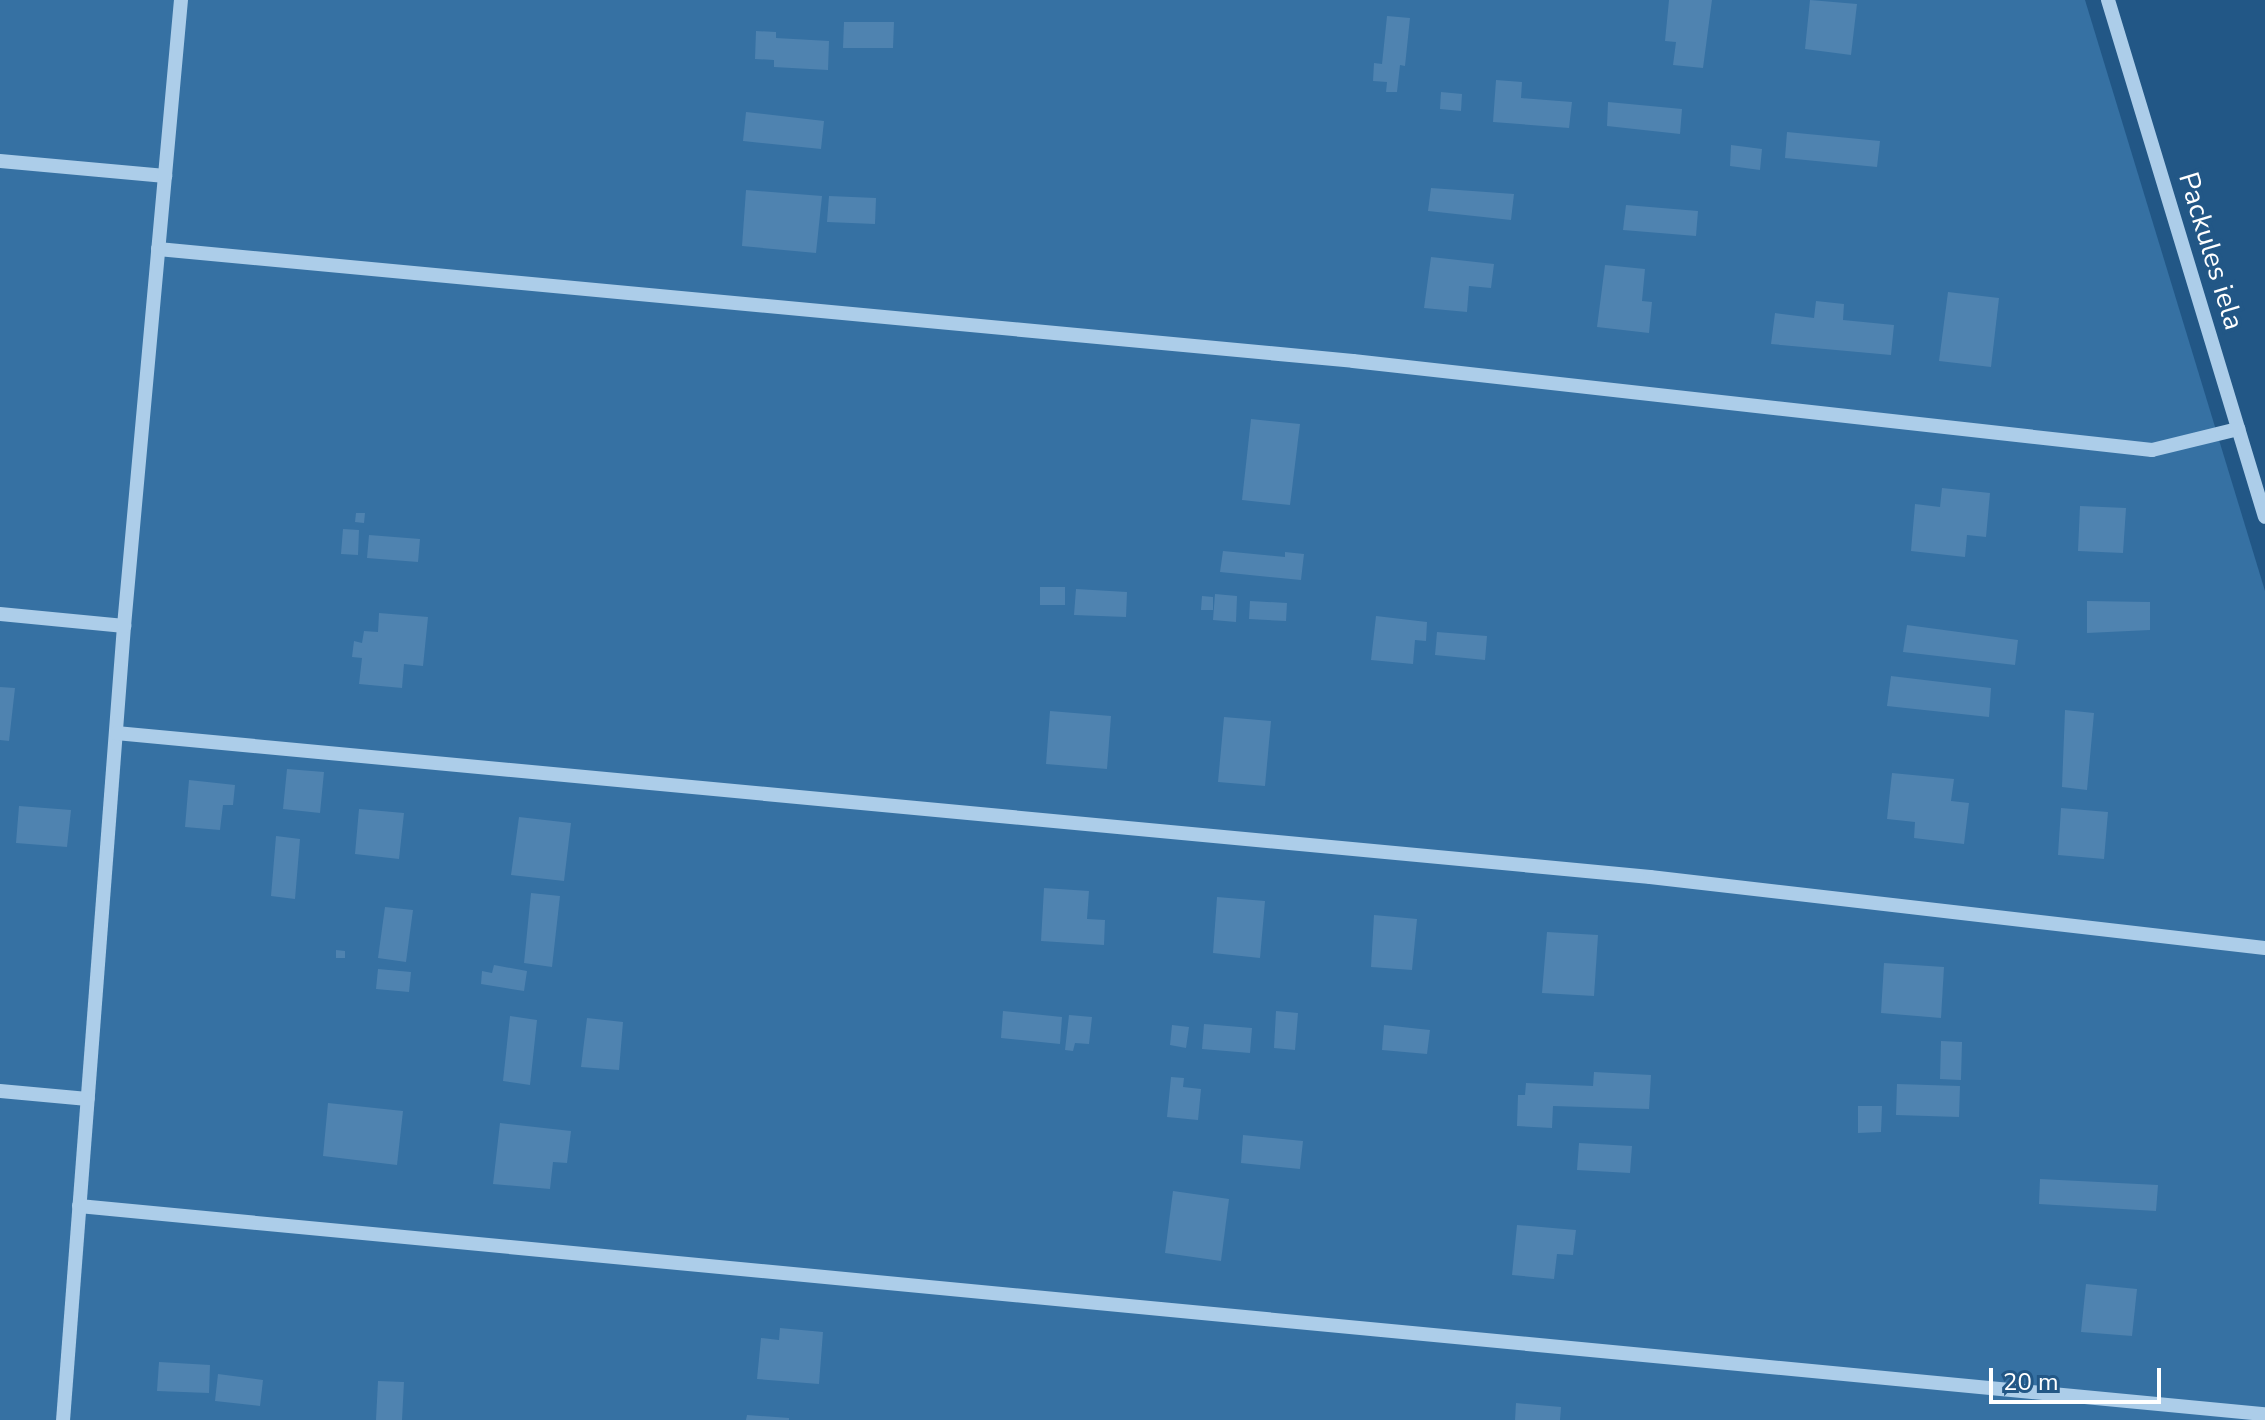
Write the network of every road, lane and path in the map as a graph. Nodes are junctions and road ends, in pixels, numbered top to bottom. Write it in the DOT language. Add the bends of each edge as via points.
graph roads {
  1 [pos="181,0"];
  2 [pos="2108,0"];
  3 [pos="0,161"];
  4 [pos="165,176"];
  5 [pos="158,249"];
  6 [pos="2238,429"];
  7 [pos="2265,517"];
  8 [pos="0,614"];
  9 [pos="124,626"];
  10 [pos="116,733"];
  11 [pos="2265,948"];
  12 [pos="0,1091"];
  13 [pos="88,1099"];
  14 [pos="79,1206"];
  15 [pos="2265,1414"];
  16 [pos="63,1420"];
  1 -- 4 [label="street"];
  2 -- 6 [label="street, Packules iela"];
  3 -- 4 [label="street"];
  4 -- 5 [label="street"];
  5 -- 6 [label="street" via="1353,361 2152,450"];
  5 -- 9 [label="street"];
  6 -- 7 [label="street, Packules iela"];
  8 -- 9 [label="street"];
  9 -- 10 [label="street"];
  10 -- 11 [label="street" via="1634,876"];
  10 -- 13 [label="street"];
  12 -- 13 [label="street"];
  13 -- 14 [label="street"];
  14 -- 15 [label="street"];
  14 -- 16 [label="street"];
}
